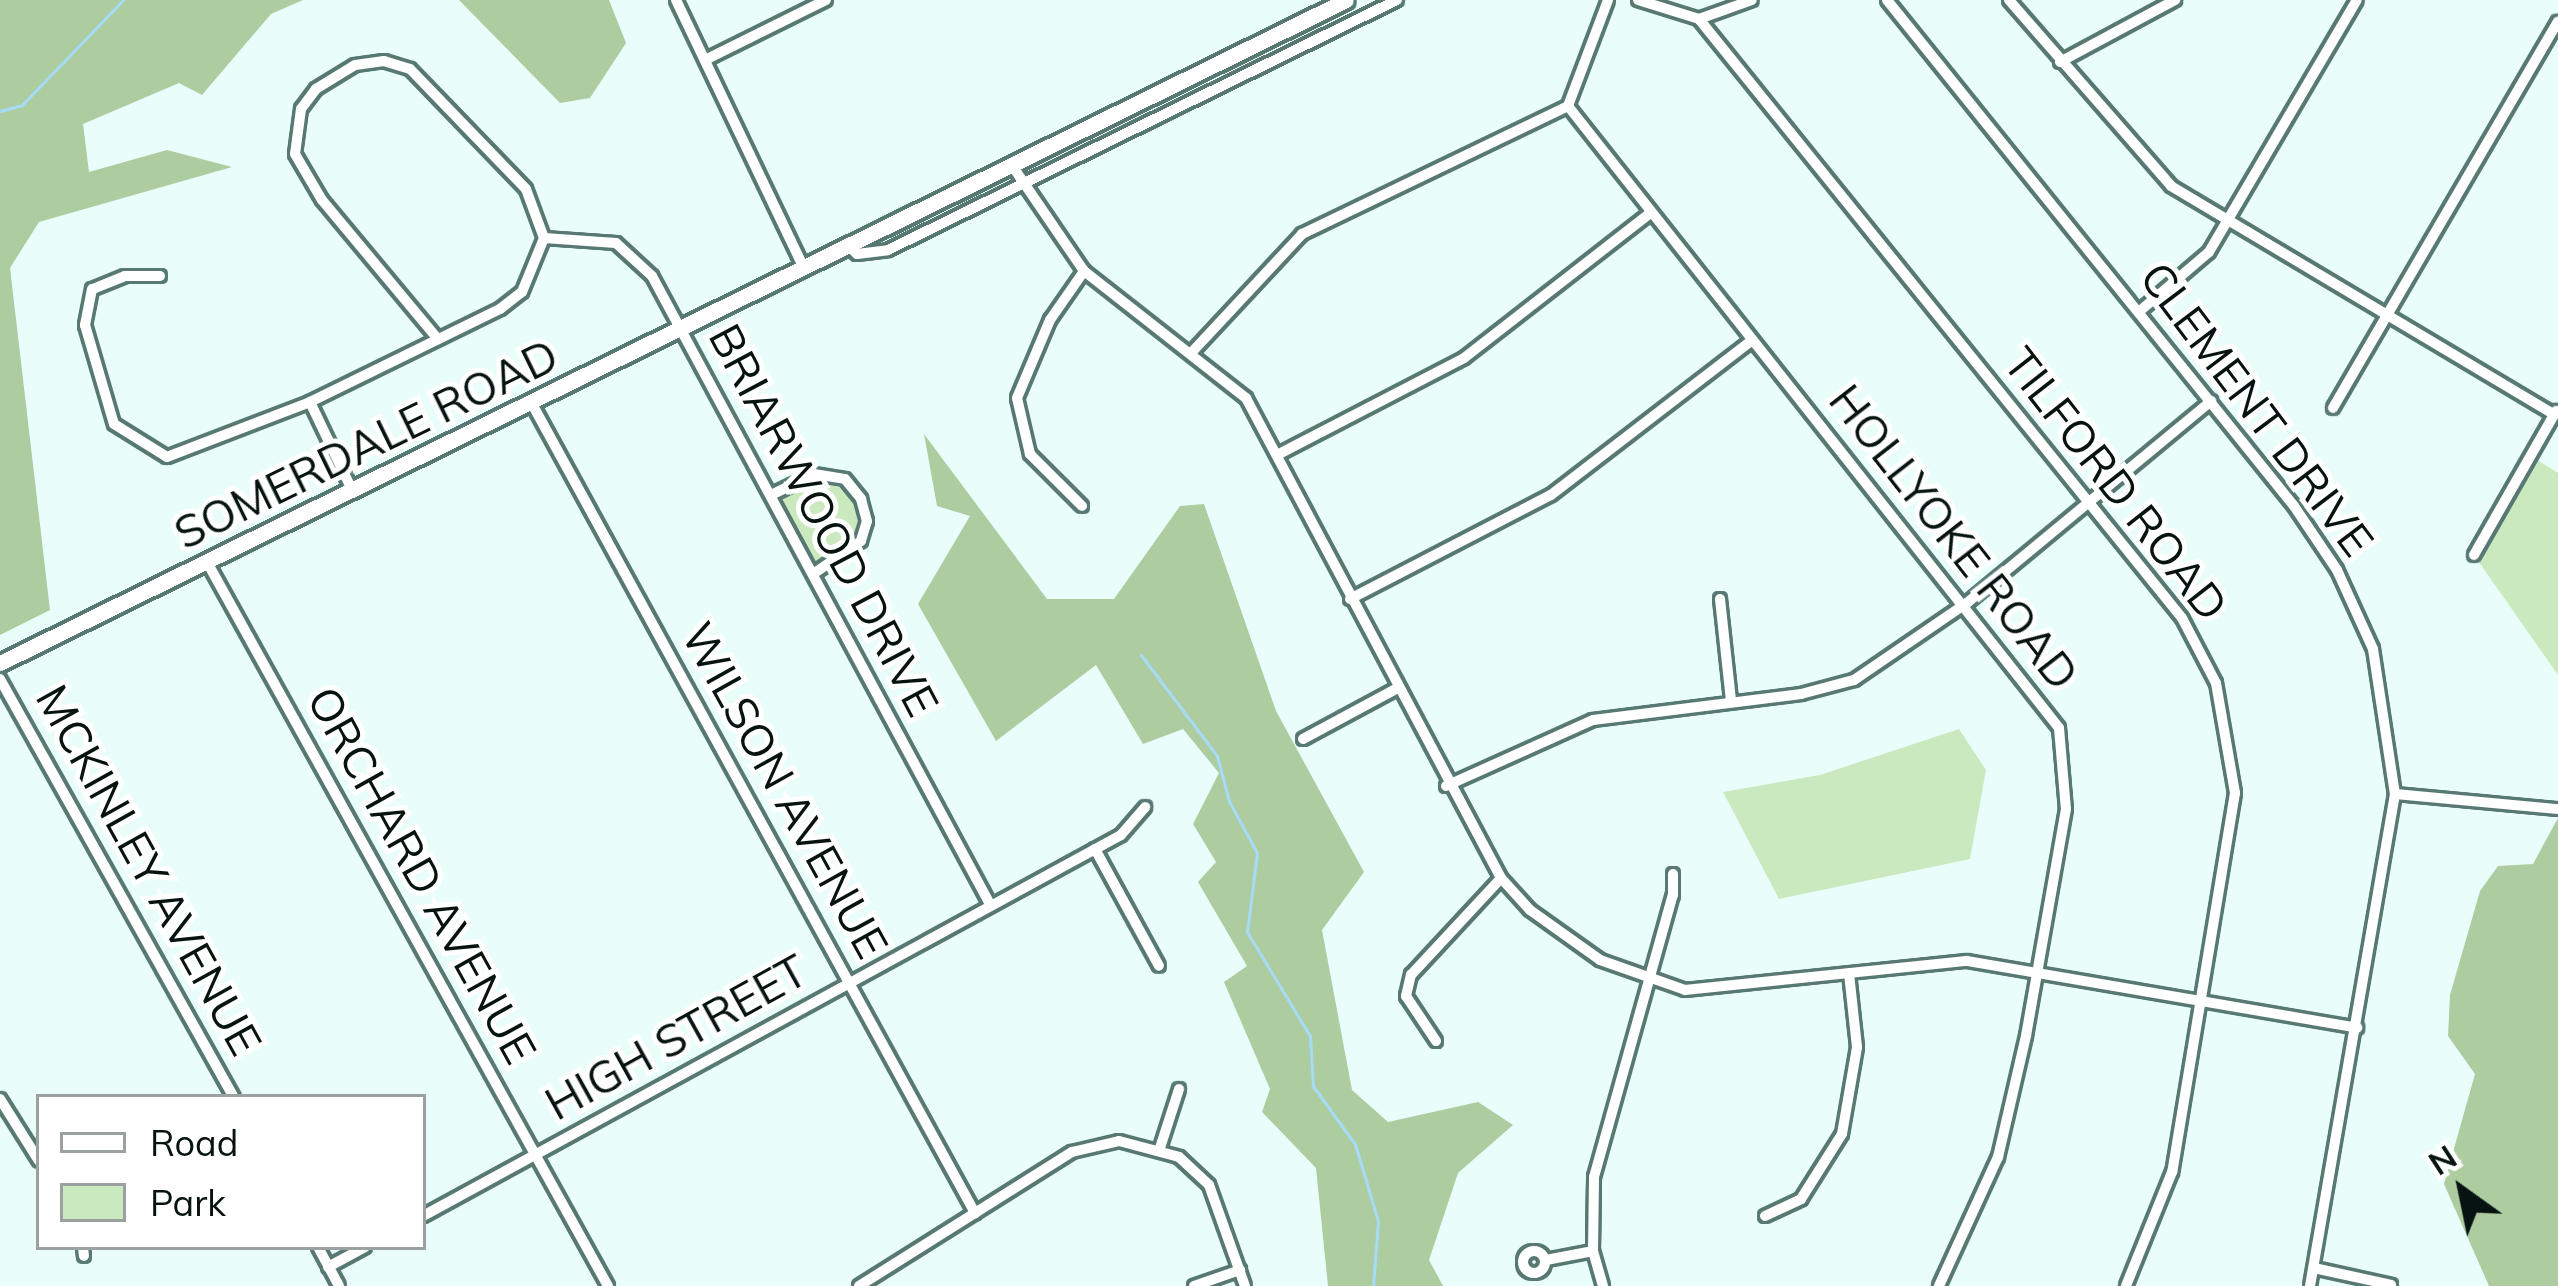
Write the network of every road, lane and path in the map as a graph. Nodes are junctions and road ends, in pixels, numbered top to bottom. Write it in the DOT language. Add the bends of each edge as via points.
graph roads {
  1 [pos="676,0"];
  2 [pos="826,0"];
  3 [pos="1346,0"];
  4 [pos="1397,0"];
  5 [pos="1608,0"];
  6 [pos="1638,0"];
  7 [pos="1752,0"];
  8 [pos="1887,0"];
  9 [pos="2009,0"];
  10 [pos="2175,0"];
  11 [pos="2357,0"];
  12 [pos="1699,19"];
  13 [pos="2558,22"];
  14 [pos="705,60"];
  15 [pos="2060,62"];
  16 [pos="1568,106"];
  17 [pos="1010,164"];
  18 [pos="1022,182"];
  19 [pos="1648,214"];
  20 [pos="2224,223"];
  21 [pos="544,238"];
  22 [pos="848,244"];
  23 [pos="803,266"];
  24 [pos="1084,271"];
  25 [pos="160,276"];
  26 [pos="2140,310"];
  27 [pos="2386,317"];
  28 [pos="682,329"];
  29 [pos="438,339"];
  30 [pos="1750,341"];
  31 [pos="1193,351"];
  32 [pos="2211,401"];
  33 [pos="310,402"];
  34 [pos="531,402"];
  35 [pos="2333,408"];
  36 [pos="2556,411"];
  37 [pos="1281,453"];
  38 [pos="352,490"];
  39 [pos="771,495"];
  40 [pos="2089,502"];
  41 [pos="1082,506"];
  42 [pos="2474,554"];
  43 [pos="207,562"];
  44 [pos="813,574"];
  45 [pos="1350,598"];
  46 [pos="1720,598"];
  47 [pos="1967,603"];
  48 [pos="0,663"];
  49 [pos="0,679"];
  50 [pos="1396,689"];
  51 [pos="1731,700"];
  52 [pos="1303,739"];
  53 [pos="1446,786"];
  54 [pos="2395,794"];
  55 [pos="1145,807"];
  56 [pos="2558,809"];
  57 [pos="1096,849"];
  58 [pos="1672,874"];
  59 [pos="1501,878"];
  60 [pos="991,906"];
  61 [pos="1160,966"];
  62 [pos="2038,970"];
  63 [pos="1849,973"];
  64 [pos="849,983"];
  65 [pos="1650,983"];
  66 [pos="2202,1004"];
  67 [pos="2357,1028"];
  68 [pos="1436,1041"];
  69 [pos="1179,1089"];
  70 [pos="232,1094"];
  71 [pos="0,1099"];
  72 [pos="1160,1148"];
  73 [pos="536,1155"];
  74 [pos="36,1156"];
  75 [pos="975,1213"];
  76 [pos="426,1214"];
  77 [pos="1765,1216"];
  78 [pos="320,1250"];
  79 [pos="359,1250"];
  80 [pos="1593,1251"];
  81 [pos="1546,1260"];
  82 [pos="328,1267"];
  83 [pos="2314,1268"];
  84 [pos="1240,1270"];
  85 [pos="2391,1285"];
  86 [pos="339,1286"];
  87 [pos="608,1286"];
  88 [pos="859,1286"];
  89 [pos="1194,1286"];
  90 [pos="1245,1286"];
  91 [pos="1603,1286"];
  92 [pos="1939,1286"];
  93 [pos="2126,1286"];
  94 [pos="2310,1286"];
  1 -- 14 [label="street"];
  2 -- 14 [label="street"];
  3 -- 17 [label="main road, SOMERDALE ROAD"];
  4 -- 18 [label="street"];
  5 -- 16 [label="street"];
  6 -- 12 [label="street"];
  7 -- 12 [label="street"];
  8 -- 26 [label="street, CLEMENT DRIVE"];
  9 -- 15 [label="street"];
  10 -- 15 [label="street"];
  11 -- 20 [label="street"];
  12 -- 40 [label="street, TILFORD ROAD"];
  13 -- 27 [label="street"];
  14 -- 23 [label="street"];
  15 -- 20 [label="street" via="2132,148"];
  16 -- 19 [label="street, HOLLYOKE ROAD"];
  16 -- 31 [label="street" via="1302,234"];
  17 -- 18 [label="street"];
  17 -- 22 [label="main road, SOMERDALE ROAD"];
  18 -- 22 [label="street" via="888,250 870,256"];
  18 -- 24 [label="street"];
  19 -- 30 [label="street, HOLLYOKE ROAD"];
  19 -- 37 [label="street" via="1464,358"];
  20 -- 26 [label="street" via="2192,270"];
  20 -- 27 [label="street"];
  21 -- 28 [label="street, BRIARWOOD DRIVE" via="616,243 634,252"];
  21 -- 29 [label="street" via="522,292"];
  21 -- 29 [label="street" via="526,189 410,69 355,64 316,89 293,136 302,171"];
  22 -- 23 [label="main road, SOMERDALE ROAD"];
  23 -- 28 [label="main road, SOMERDALE ROAD"];
  24 -- 31 [label="street"];
  24 -- 41 [label="street" via="1050,320 1017,398 1030,454"];
  25 -- 33 [label="street" via="107,280 86,302 101,400 128,440 167,458"];
  26 -- 32 [label="street, CLEMENT DRIVE"];
  27 -- 35 [label="street"];
  27 -- 36 [label="street"];
  28 -- 34 [label="main road, SOMERDALE ROAD"];
  28 -- 39 [label="street, BRIARWOOD DRIVE"];
  29 -- 33 [label="street"];
  30 -- 45 [label="street" via="1552,495"];
  30 -- 47 [label="street, HOLLYOKE ROAD"];
  31 -- 37 [label="street" via="1246,398"];
  32 -- 40 [label="street"];
  32 -- 54 [label="street, CLEMENT DRIVE" via="2337,569 2373,649"];
  33 -- 38 [label="street"];
  34 -- 38 [label="main road, SOMERDALE ROAD"];
  34 -- 64 [label="street, WILSON AVENUE"];
  36 -- 42 [label="street"];
  37 -- 45 [label="street"];
  38 -- 43 [label="main road, SOMERDALE ROAD"];
  39 -- 44 [label="street, BRIARWOOD DRIVE"];
  39 -- 44 [label="street" via="814,474 844,479 862,499 861,541"];
  40 -- 47 [label="street"];
  40 -- 66 [label="street, TILFORD ROAD" via="2182,618 2216,682 2235,793"];
  43 -- 48 [label="main road, SOMERDALE ROAD"];
  43 -- 73 [label="street, ORCHARD AVENUE"];
  44 -- 60 [label="street, BRIARWOOD DRIVE"];
  45 -- 50 [label="street"];
  46 -- 51 [label="street"];
  47 -- 51 [label="street" via="1854,680"];
  47 -- 62 [label="street, HOLLYOKE ROAD" via="2059,728 2068,766"];
  49 -- 70 [label="street, MCKINLEY AVENUE"];
  50 -- 52 [label="street"];
  50 -- 53 [label="street"];
  51 -- 53 [label="street" via="1593,719"];
  53 -- 59 [label="street"];
  54 -- 56 [label="street"];
  54 -- 67 [label="street, CLEMENT DRIVE"];
  55 -- 57 [label="street, HIGH STREET"];
  57 -- 60 [label="street, HIGH STREET"];
  57 -- 61 [label="street"];
  58 -- 65 [label="street"];
  59 -- 65 [label="street" via="1530,910"];
  59 -- 68 [label="street" via="1411,975 1406,996"];
  60 -- 64 [label="street, HIGH STREET"];
  62 -- 63 [label="street" via="1930,960"];
  62 -- 66 [label="street"];
  62 -- 92 [label="street, HOLLYOKE ROAD" via="1998,1157"];
  63 -- 65 [label="street" via="1749,988"];
  63 -- 77 [label="street" via="1857,1047 1842,1134 1802,1199"];
  64 -- 73 [label="street, HIGH STREET"];
  64 -- 75 [label="street, WILSON AVENUE"];
  65 -- 80 [label="street" via="1594,1177"];
  66 -- 67 [label="street"];
  66 -- 93 [label="street, TILFORD ROAD" via="2172,1172"];
  67 -- 83 [label="street, CLEMENT DRIVE"];
  69 -- 72 [label="street"];
  71 -- 74 [label="street"];
  72 -- 75 [label="street" via="1089,1144"];
  72 -- 84 [label="street" via="1209,1185"];
  73 -- 76 [label="street, HIGH STREET"];
  73 -- 87 [label="street, ORCHARD AVENUE"];
  75 -- 88 [label="street"];
  78 -- 82 [label="street"];
  79 -- 82 [label="street"];
  80 -- 81 [label="street"];
  80 -- 91 [label="street"];
  82 -- 86 [label="street"];
  83 -- 85 [label="street"];
  83 -- 94 [label="street, CLEMENT DRIVE"];
  84 -- 89 [label="street"];
  84 -- 90 [label="street"];
}
